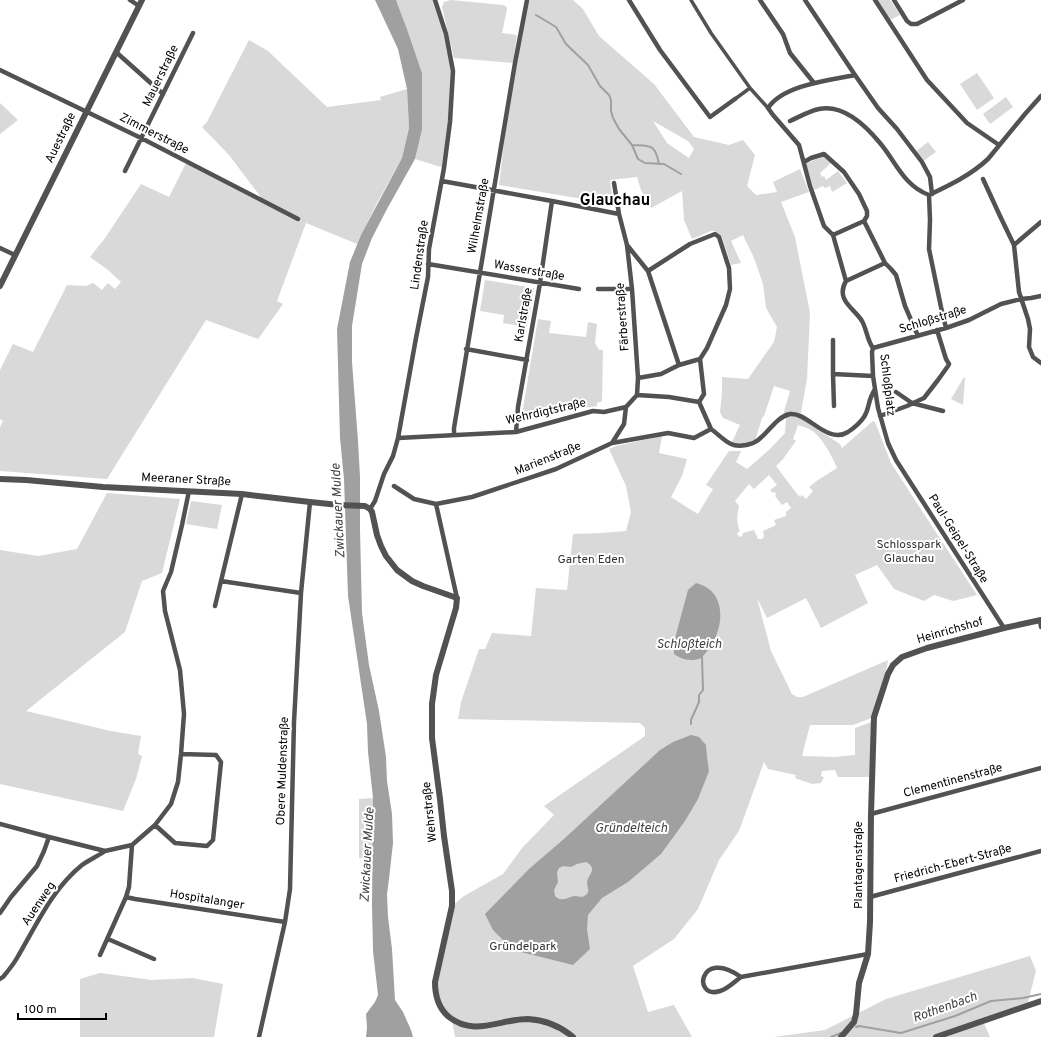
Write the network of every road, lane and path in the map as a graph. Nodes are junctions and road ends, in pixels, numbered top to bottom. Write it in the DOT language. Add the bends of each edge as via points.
graph roads {
  1 [pos="130,0"];
  2 [pos="436,0"];
  3 [pos="527,0"];
  4 [pos="629,0"];
  5 [pos="691,0"];
  6 [pos="760,0"];
  7 [pos="806,0"];
  8 [pos="875,0"];
  9 [pos="894,0"];
  10 [pos="963,0"];
  11 [pos="140,3"];
  12 [pos="193,33"];
  13 [pos="116,52"];
  14 [pos="0,70"];
  15 [pos="855,75"];
  16 [pos="814,83"];
  17 [pos="750,88"];
  18 [pos="163,94"];
  19 [pos="1041,96"];
  20 [pos="735,99"];
  21 [pos="768,108"];
  22 [pos="86,112"];
  23 [pos="790,121"];
  24 [pos="141,138"];
  25 [pos="999,145"];
  26 [pos="804,162"];
  27 [pos="125,171"];
  28 [pos="983,179"];
  29 [pos="442,182"];
  30 [pos="614,183"];
  31 [pos="494,191"];
  32 [pos="931,195"];
  33 [pos="552,201"];
  34 [pos="619,214"];
  35 [pos="298,219"];
  36 [pos="864,221"];
  37 [pos="1041,222"];
  38 [pos="833,235"];
  39 [pos="627,245"];
  40 [pos="1014,245"];
  41 [pos="0,248"];
  42 [pos="15,255"];
  43 [pos="885,263"];
  44 [pos="428,264"];
  45 [pos="648,271"];
  46 [pos="480,272"];
  47 [pos="846,281"];
  48 [pos="540,283"];
  49 [pos="0,286"];
  50 [pos="578,289"];
  51 [pos="598,289"];
  52 [pos="632,289"];
  53 [pos="1041,296"];
  54 [pos="1020,299"];
  55 [pos="946,328"];
  56 [pos="937,332"];
  57 [pos="918,336"];
  58 [pos="832,340"];
  59 [pos="873,348"];
  60 [pos="466,349"];
  61 [pos="700,359"];
  62 [pos="527,360"];
  63 [pos="1041,363"];
  64 [pos="679,365"];
  65 [pos="833,374"];
  66 [pos="873,376"];
  67 [pos="638,378"];
  68 [pos="875,389"];
  69 [pos="896,392"];
  70 [pos="637,395"];
  71 [pos="699,402"];
  72 [pos="912,403"];
  73 [pos="834,406"];
  74 [pos="626,407"];
  75 [pos="943,411"];
  76 [pos="880,416"];
  77 [pos="711,429"];
  78 [pos="516,432"];
  79 [pos="454,435"];
  80 [pos="398,438"];
  81 [pos="612,443"];
  82 [pos="896,460"];
  83 [pos="0,479"];
  84 [pos="394,486"];
  85 [pos="189,491"];
  86 [pos="242,494"];
  87 [pos="310,502"];
  88 [pos="436,504"];
  89 [pos="368,508"];
  90 [pos="221,580"];
  91 [pos="301,593"];
  92 [pos="457,598"];
  93 [pos="215,606"];
  94 [pos="1040,620"];
  95 [pos="1041,627"];
  96 [pos="1004,628"];
  97 [pos="883,688"];
  98 [pos="181,754"];
  99 [pos="1041,768"];
  100 [pos="871,814"];
  101 [pos="0,824"];
  102 [pos="155,825"];
  103 [pos="49,837"];
  104 [pos="132,845"];
  105 [pos="105,851"];
  106 [pos="1041,851"];
  107 [pos="126,897"];
  108 [pos="870,897"];
  109 [pos="0,913"];
  110 [pos="285,922"];
  111 [pos="108,939"];
  112 [pos="868,954"];
  113 [pos="100,955"];
  114 [pos="154,959"];
  115 [pos="741,977"];
  116 [pos="0,979"];
  117 [pos="1041,1001"];
  118 [pos="259,1037"];
  119 [pos="573,1037"];
  120 [pos="841,1037"];
  121 [pos="936,1037"];
  1 -- 11 [label="street"];
  2 -- 29 [label="street, Lindenstraße" via="454,71"];
  3 -- 31 [label="street, Wilhelmstraße"];
  4 -- 20 [label="street" via="660,50 710,117"];
  5 -- 17 [label="street"];
  6 -- 16 [label="street" via="783,34 790,53"];
  7 -- 15 [label="street"];
  8 -- 25 [label="street" via="927,80 967,123"];
  9 -- 10 [label="street" via="911,24 917,24"];
  11 -- 13 [label="street, Auestraße"];
  12 -- 18 [label="street, Mauerstraße"];
  13 -- 18 [label="street"];
  13 -- 22 [label="street, Auestraße"];
  14 -- 22 [label="street, Zimmerstraße"];
  15 -- 16 [label="street"];
  15 -- 32 [label="street" via="922,162 930,178"];
  16 -- 21 [label="street" via="790,91"];
  17 -- 20 [label="street"];
  17 -- 21 [label="street"];
  18 -- 24 [label="street, Mauerstraße"];
  19 -- 25 [label="street"];
  21 -- 26 [label="street, Schloßplatz" via="799,145"];
  22 -- 24 [label="street, Zimmerstraße"];
  22 -- 42 [label="street, Auestraße"];
  23 -- 32 [label="street" via="818,109 827,108 852,117 880,143 905,178 921,192"];
  24 -- 27 [label="street, Mauerstraße"];
  24 -- 35 [label="street, Zimmerstraße"];
  25 -- 32 [label="street" via="981,166"];
  26 -- 36 [label="street" via="824,154 844,172 867,211"];
  26 -- 38 [label="street, Schloßplatz" via="824,226"];
  28 -- 40 [label="street"];
  29 -- 31 [label="street"];
  29 -- 44 [label="street, Lindenstraße"];
  30 -- 34 [label="street, Färberstraße"];
  31 -- 33 [label="street"];
  31 -- 46 [label="street, Wilhelmstraße"];
  32 -- 55 [label="street" via="929,249"];
  33 -- 34 [label="street"];
  33 -- 48 [label="street, Karlstraße"];
  34 -- 39 [label="street, Färberstraße"];
  36 -- 38 [label="street"];
  36 -- 43 [label="street"];
  37 -- 40 [label="street"];
  38 -- 47 [label="street, Schloßplatz"];
  39 -- 45 [label="street"];
  39 -- 52 [label="street, Färberstraße"];
  40 -- 54 [label="street"];
  41 -- 42 [label="street"];
  42 -- 49 [label="street, Auestraße"];
  43 -- 47 [label="street"];
  43 -- 57 [label="street" via="896,276 904,305"];
  44 -- 46 [label="street, Wasserstraße"];
  44 -- 80 [label="street, Lindenstraße" via="428,277"];
  45 -- 61 [label="street" via="690,244 715,234 719,238 729,268 730,289 726,305"];
  45 -- 64 [label="street"];
  46 -- 48 [label="street, Wasserstraße"];
  46 -- 60 [label="street, Wilhelmstraße"];
  47 -- 59 [label="street, Schloßplatz" via="843,289 846,303 865,326"];
  48 -- 50 [label="street, Wasserstraße"];
  48 -- 62 [label="street, Karlstraße"];
  51 -- 52 [label="street"];
  52 -- 67 [label="street, Färberstraße"];
  53 -- 54 [label="street, Schloßstraße"];
  54 -- 55 [label="street, Schloßstraße" via="1001,304"];
  54 -- 63 [label="street" via="1030,329 1029,347 1033,357"];
  55 -- 56 [label="street, Schloßstraße"];
  56 -- 57 [label="street, Schloßstraße"];
  56 -- 72 [label="street" via="949,364 924,398"];
  57 -- 59 [label="street, Schloßstraße"];
  58 -- 65 [label="street"];
  59 -- 66 [label="street, Schloßplatz"];
  60 -- 62 [label="street"];
  60 -- 79 [label="street, Wilhelmstraße"];
  61 -- 64 [label="street"];
  61 -- 71 [label="street" via="704,394"];
  62 -- 78 [label="street, Karlstraße"];
  64 -- 67 [label="street" via="661,374"];
  65 -- 66 [label="street"];
  65 -- 73 [label="street"];
  66 -- 68 [label="street, Schloßplatz"];
  67 -- 70 [label="street, Färberstraße"];
  68 -- 76 [label="street, Schloßplatz"];
  68 -- 77 [label="street" via="863,419 844,435 826,432 793,414 788,414 773,424 756,442 741,446 731,444"];
  69 -- 72 [label="street"];
  70 -- 71 [label="street"];
  70 -- 74 [label="street"];
  71 -- 77 [label="street"];
  72 -- 75 [label="street"];
  72 -- 76 [label="street"];
  74 -- 78 [label="street, Wehrdigtstraße" via="593,412"];
  74 -- 81 [label="street" via="624,424"];
  76 -- 82 [label="street, Schloßplatz"];
  77 -- 81 [label="street, Marienstraße" via="694,438 668,433"];
  78 -- 79 [label="street, Wehrdigtstraße"];
  79 -- 80 [label="street, Wehrdigtstraße"];
  80 -- 89 [label="street, Lindenstraße" via="375,501"];
  81 -- 88 [label="street, Marienstraße" via="549,471 472,497"];
  82 -- 96 [label="street, Paul-Geipel-Straße"];
  83 -- 85 [label="street, Meeraner Straße"];
  84 -- 88 [label="street, Marienstraße" via="414,499"];
  85 -- 86 [label="street, Meeraner Straße"];
  85 -- 98 [label="street" via="171,572 163,592 165,611 180,670 184,714"];
  86 -- 87 [label="street, Meeraner Straße"];
  86 -- 90 [label="street"];
  87 -- 89 [label="street, Meeraner Straße"];
  87 -- 91 [label="street, Obere Muldenstraße"];
  88 -- 92 [label="street, Wehrstraße"];
  89 -- 92 [label="street" via="372,512 381,546 397,570 412,581"];
  90 -- 91 [label="street"];
  90 -- 93 [label="street"];
  91 -- 110 [label="street, Obere Muldenstraße" via="294,722 290,889"];
  92 -- 119 [label="street, Wehrstraße" via="436,676 432,704 432,738 452,891 452,906 435,982 438,1003 452,1020 465,1027 479,1028 527,1019 542,1021 564,1030"];
  94 -- 95 [label="street"];
  94 -- 96 [label="street, Heinrichshof"];
  96 -- 97 [label="street, Heinrichshof" via="902,657 893,665"];
  97 -- 100 [label="street, Plantagenstraße" via="874,717"];
  98 -- 102 [label="street" via="178,782 171,804"];
  98 -- 102 [label="street" via="216,755 220,762 213,840 207,846 175,843"];
  99 -- 100 [label="street, Clementinenstraße"];
  100 -- 108 [label="street, Plantagenstraße"];
  101 -- 103 [label="street"];
  102 -- 104 [label="street"];
  103 -- 105 [label="street"];
  103 -- 109 [label="street, Auenweg" via="37,866"];
  104 -- 105 [label="street"];
  104 -- 107 [label="street"];
  105 -- 116 [label="street, Auenweg" via="82,865 56,894 17,959"];
  106 -- 108 [label="street, Friedrich-Ebert-Straße"];
  107 -- 110 [label="street, Hospitalanger"];
  107 -- 111 [label="street"];
  108 -- 112 [label="street, Plantagenstraße"];
  110 -- 118 [label="street, Obere Muldenstraße"];
  111 -- 113 [label="street"];
  111 -- 114 [label="street"];
  112 -- 115 [label="street"];
  112 -- 120 [label="street, Plantagenstraße" via="859,983 854,1022"];
  115 -- 115 [label="street" via="720,992 712,993 703,984 706,972 720,967"];
  117 -- 121 [label="street"];
}
